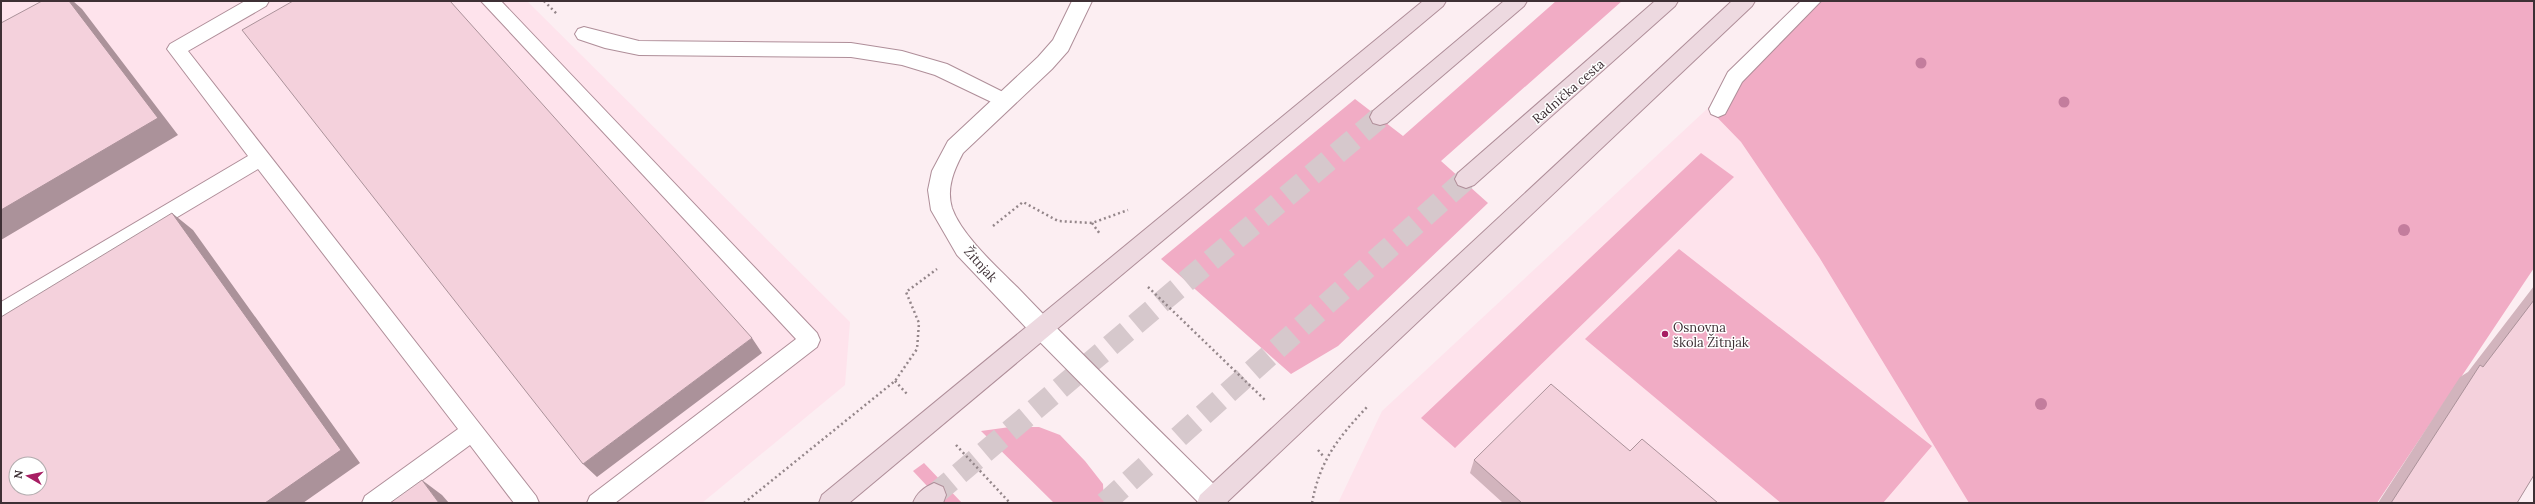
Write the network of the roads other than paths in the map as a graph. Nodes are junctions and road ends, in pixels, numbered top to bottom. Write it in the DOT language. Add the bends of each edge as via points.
graph roads {
  1 [pos="260,1"];
  2 [pos="490,1"];
  3 [pos="1082,1"];
  4 [pos="1436,1"];
  5 [pos="1517,1"];
  6 [pos="1668,1"];
  7 [pos="1745,1"];
  8 [pos="1812,1"];
  9 [pos="584,34"];
  10 [pos="1004,101"];
  11 [pos="1718,109"];
  12 [pos="1380,117"];
  13 [pos="261,158"];
  14 [pos="1466,179"];
  15 [pos="1,313"];
  16 [pos="1041,328"];
  17 [pos="472,431"];
  18 [pos="1213,502"];
  19 [pos="373,503"];
  20 [pos="528,503"];
  21 [pos="598,503"];
  22 [pos="831,503"];
  1 -- 13 [label="lane" via="176,49"];
  2 -- 21 [label="lane" via="810,340"];
  3 -- 10 [label="street, Žitnjak" via="1061,45"];
  4 -- 16 [label="main road"];
  5 -- 12 [label="main road"];
  6 -- 14 [label="main road, Radnička cesta"];
  7 -- 18 [label="main road"];
  8 -- 11 [label="lane" via="1735,77"];
  9 -- 10 [label="lane" via="639,48 851,50 895,57 940,69"];
  10 -- 16 [label="street, Žitnjak" via="954,147 939,190 942,210 965,248"];
  13 -- 15 [label="lane"];
  13 -- 17 [label="lane"];
  16 -- 18 [label="street, Žitnjak"];
  16 -- 22 [label="main road"];
  17 -- 19 [label="lane"];
  17 -- 20 [label="lane"];
}
